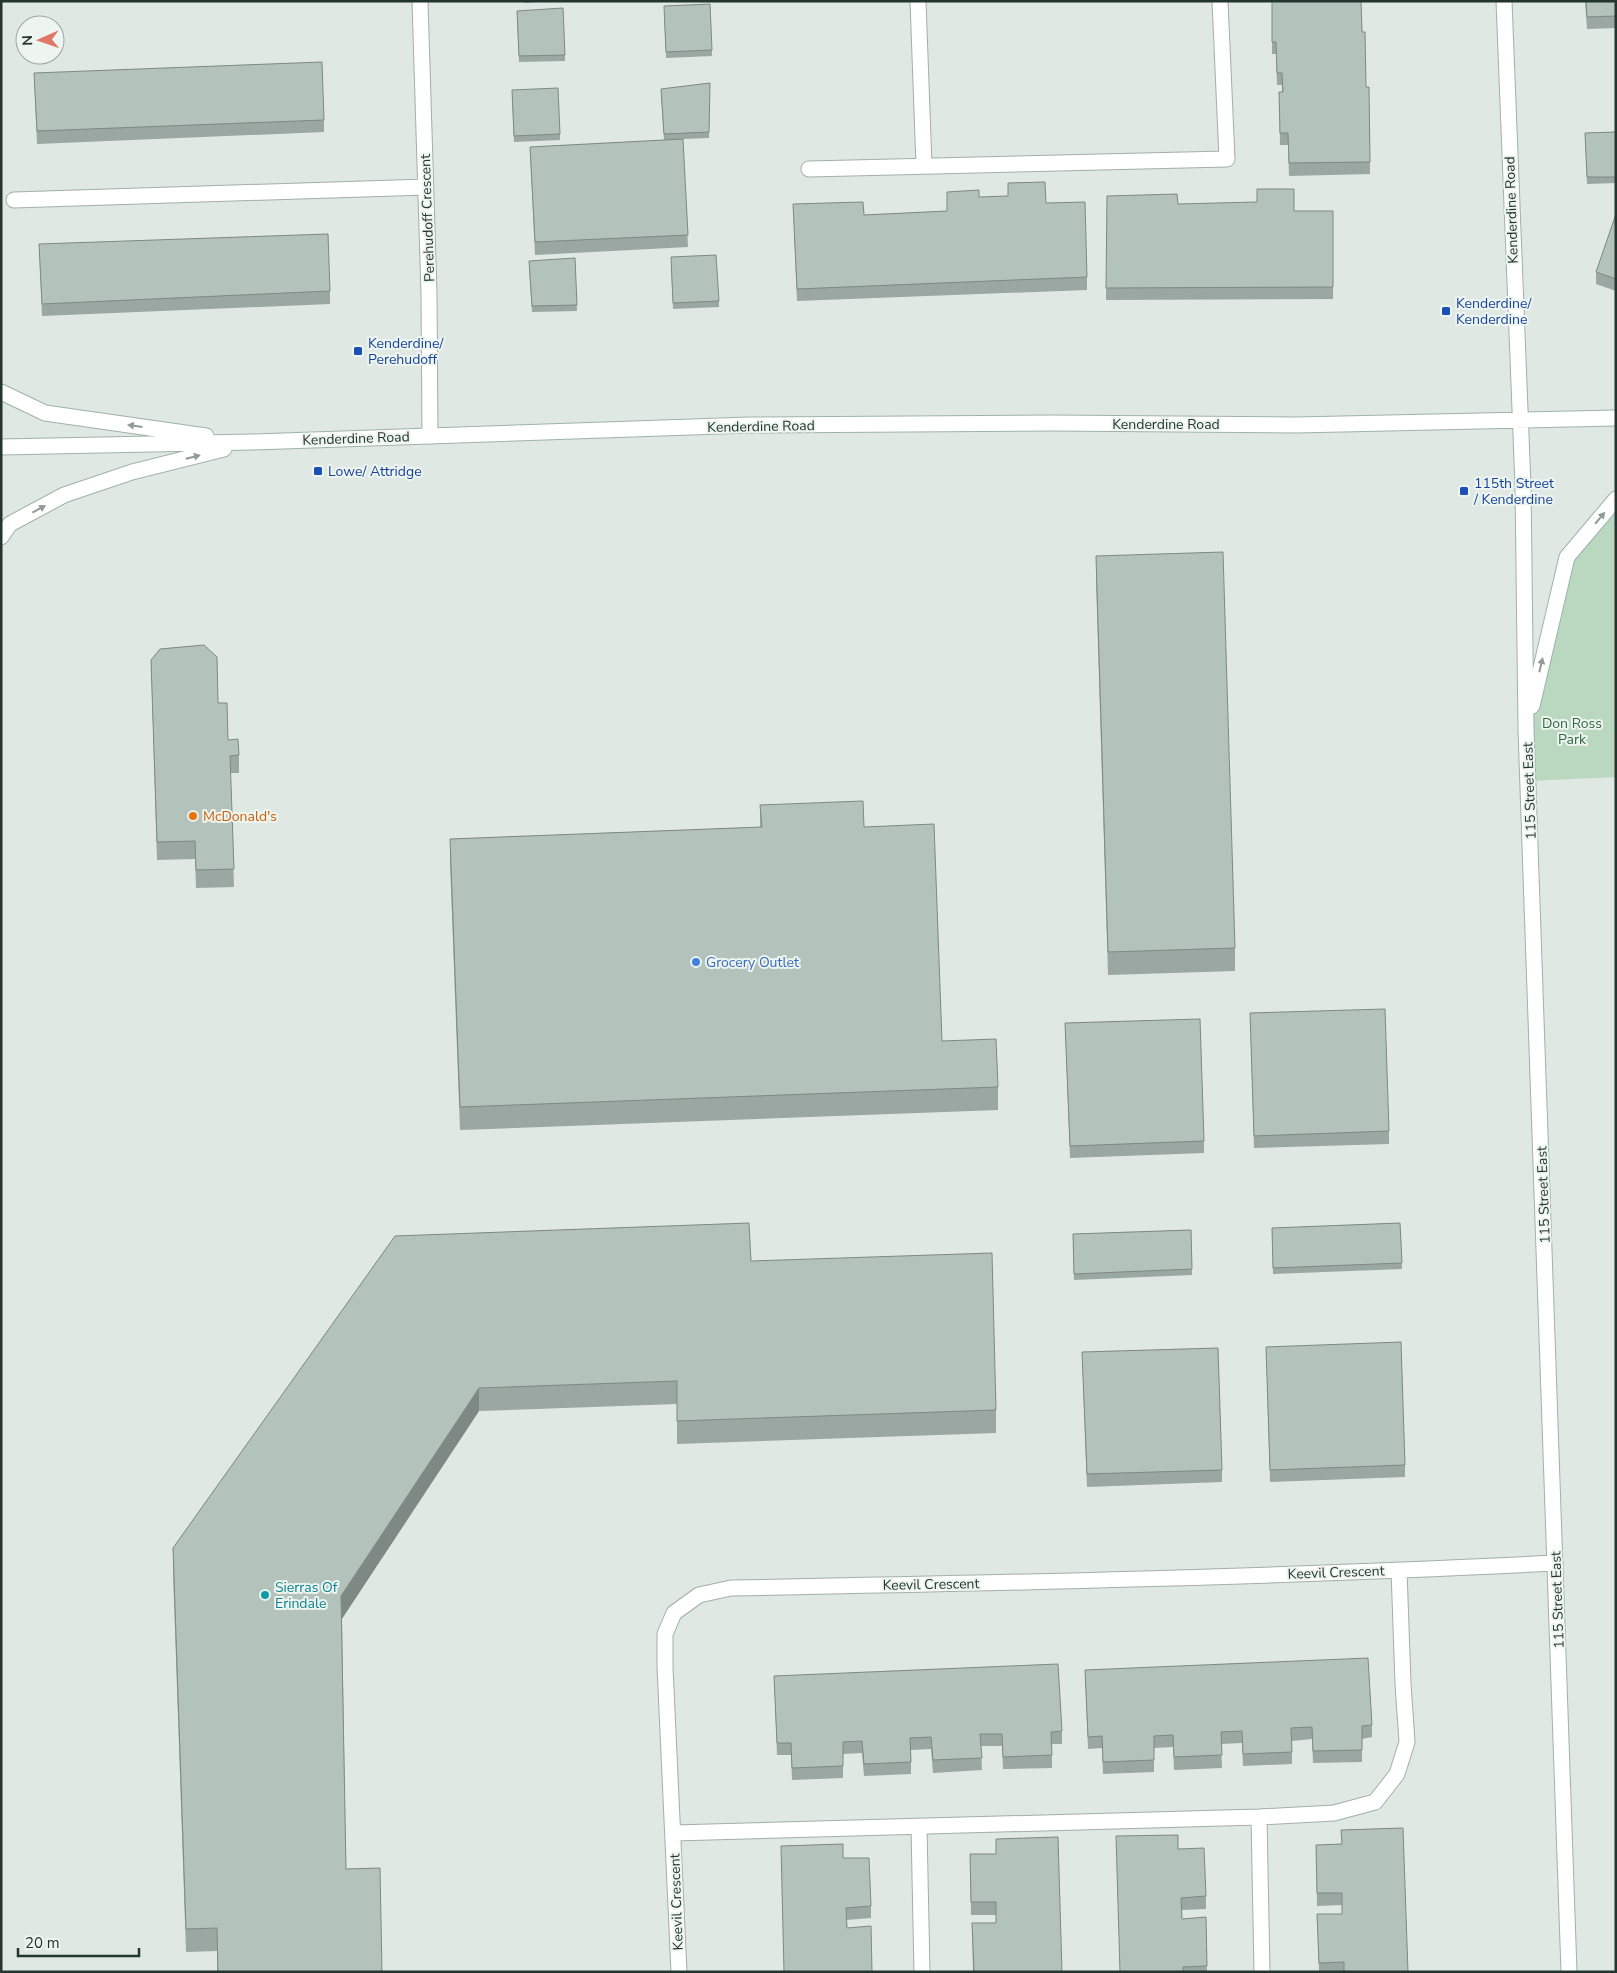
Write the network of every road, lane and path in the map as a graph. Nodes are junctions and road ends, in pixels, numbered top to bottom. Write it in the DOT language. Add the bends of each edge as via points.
graph roads {
  1 [pos="420,1"];
  2 [pos="918,1"];
  3 [pos="1220,1"];
  4 [pos="1504,1"];
  5 [pos="924,166"];
  6 [pos="809,169"];
  7 [pos="426,187"];
  8 [pos="14,200"];
  9 [pos="1,392"];
  10 [pos="1616,418"];
  11 [pos="1520,419"];
  12 [pos="430,436"];
  13 [pos="252,442"];
  14 [pos="1,448"];
  15 [pos="1616,499"];
  16 [pos="1,537"];
  17 [pos="1526,730"];
  18 [pos="1555,1563"];
  19 [pos="1399,1570"];
  20 [pos="1259,1817"];
  21 [pos="919,1826"];
  22 [pos="674,1834"];
  23 [pos="679,1972"];
  24 [pos="922,1972"];
  25 [pos="1262,1972"];
  26 [pos="1569,1972"];
  1 -- 7 [label="street, Perehudoff Crescent"];
  2 -- 5 [label="street"];
  3 -- 5 [label="street" via="1227,159"];
  4 -- 11 [label="street, Kenderdine Road"];
  5 -- 6 [label="street"];
  7 -- 8 [label="street"];
  7 -- 12 [label="street, Perehudoff Crescent"];
  13 -- 9 [label="street, one-way" via="45,413"];
  10 -- 11 [label="street, Kenderdine Road"];
  11 -- 12 [label="street, Kenderdine Road" via="1296,424 750,425"];
  11 -- 17 [label="street, 115 Street East"];
  12 -- 13 [label="street, Kenderdine Road"];
  13 -- 14 [label="street, Kenderdine Road"];
  16 -- 13 [label="street, one-way" via="10,524 64,495 132,472"];
  17 -- 15 [label="street, one-way" via="1567,557"];
  17 -- 18 [label="street, 115 Street East"];
  18 -- 19 [label="street, Keevil Crescent"];
  18 -- 26 [label="street, 115 Street East"];
  19 -- 20 [label="street" via="1407,1742 1397,1774 1375,1802 1334,1813"];
  19 -- 22 [label="street, Keevil Crescent" via="1048,1582 731,1588 699,1595 674,1612 665,1634"];
  20 -- 21 [label="street"];
  20 -- 25 [label="street"];
  21 -- 22 [label="street"];
  21 -- 24 [label="street"];
  22 -- 23 [label="street, Keevil Crescent"];
}
